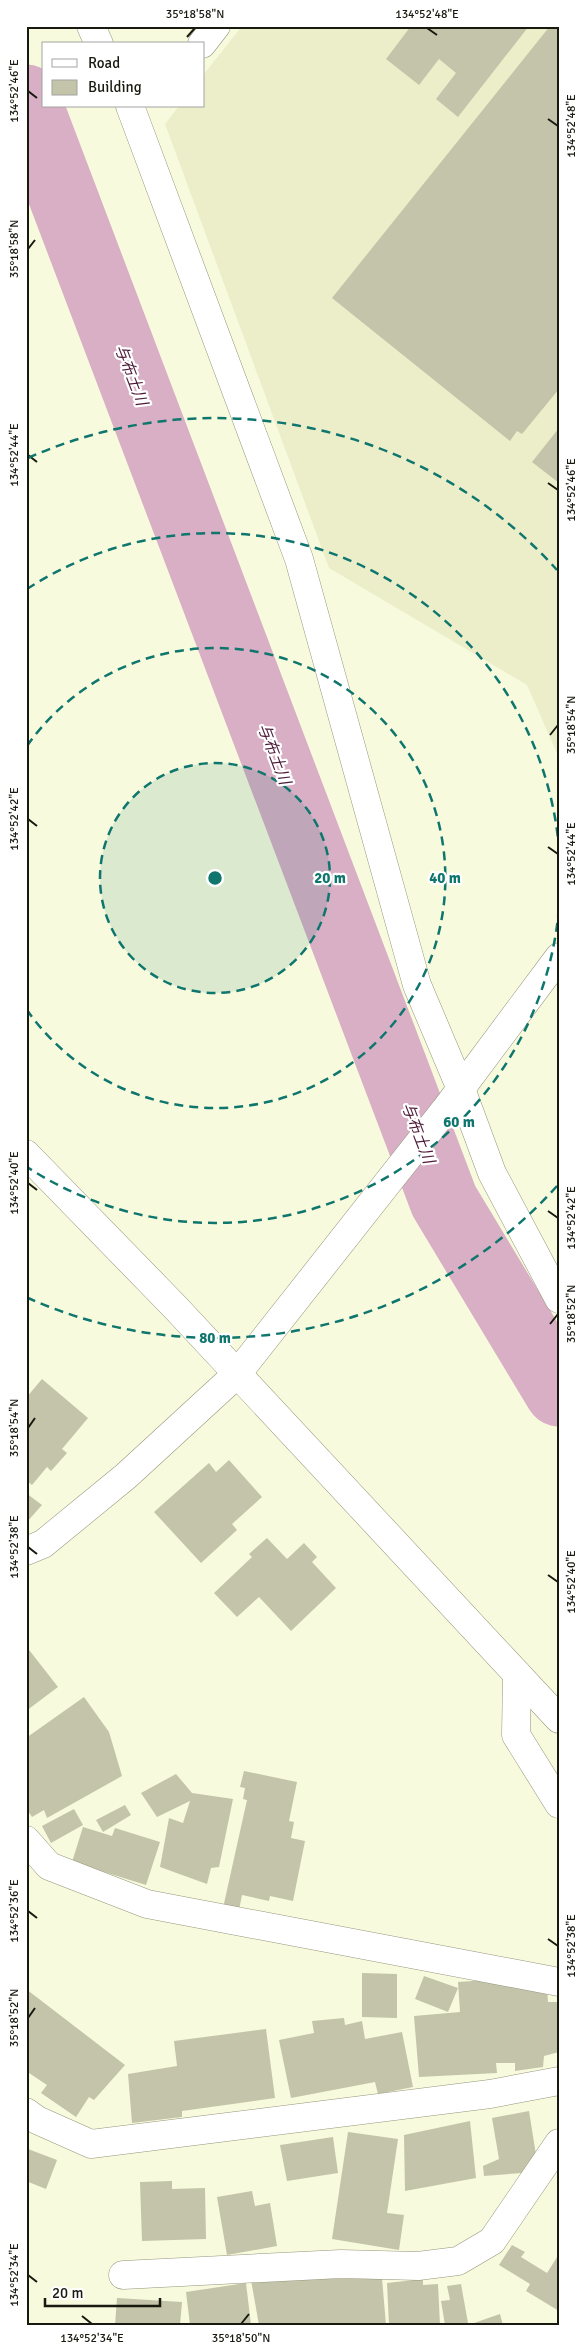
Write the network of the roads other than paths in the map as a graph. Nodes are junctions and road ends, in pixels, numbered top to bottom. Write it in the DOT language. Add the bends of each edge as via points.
graph roads {
  1 [pos="91,26"];
  2 [pos="216,26"];
  3 [pos="98,42"];
  4 [pos="204,42"];
  5 [pos="139,112"];
  6 [pos="559,957"];
  7 [pos="453,1099"];
  8 [pos="26,1154"];
  9 [pos="559,1299"];
  10 [pos="237,1374"];
  11 [pos="26,1551"];
  12 [pos="518,1674"];
  13 [pos="559,1719"];
  14 [pos="559,1804"];
  15 [pos="26,1840"];
  16 [pos="559,1982"];
  17 [pos="559,2081"];
  18 [pos="26,2112"];
  19 [pos="559,2143"];
  20 [pos="123,2276"];
  1 -- 3 [label="street"];
  2 -- 4 [label="street"];
  5 -- 7 [label="street" via="299,559 417,985"];
  6 -- 7 [label="street"];
  7 -- 9 [label="street"];
  7 -- 10 [label="street"];
  8 -- 10 [label="street"];
  10 -- 11 [label="street" via="126,1476 43,1544"];
  10 -- 12 [label="street"];
  12 -- 13 [label="street"];
  12 -- 14 [label="street" via="516,1735"];
  15 -- 16 [label="street" via="49,1866 147,1904"];
  17 -- 18 [label="street" via="490,2094 92,2144"];
  19 -- 20 [label="street" via="492,2240 458,2261 418,2266 341,2264"];
}
